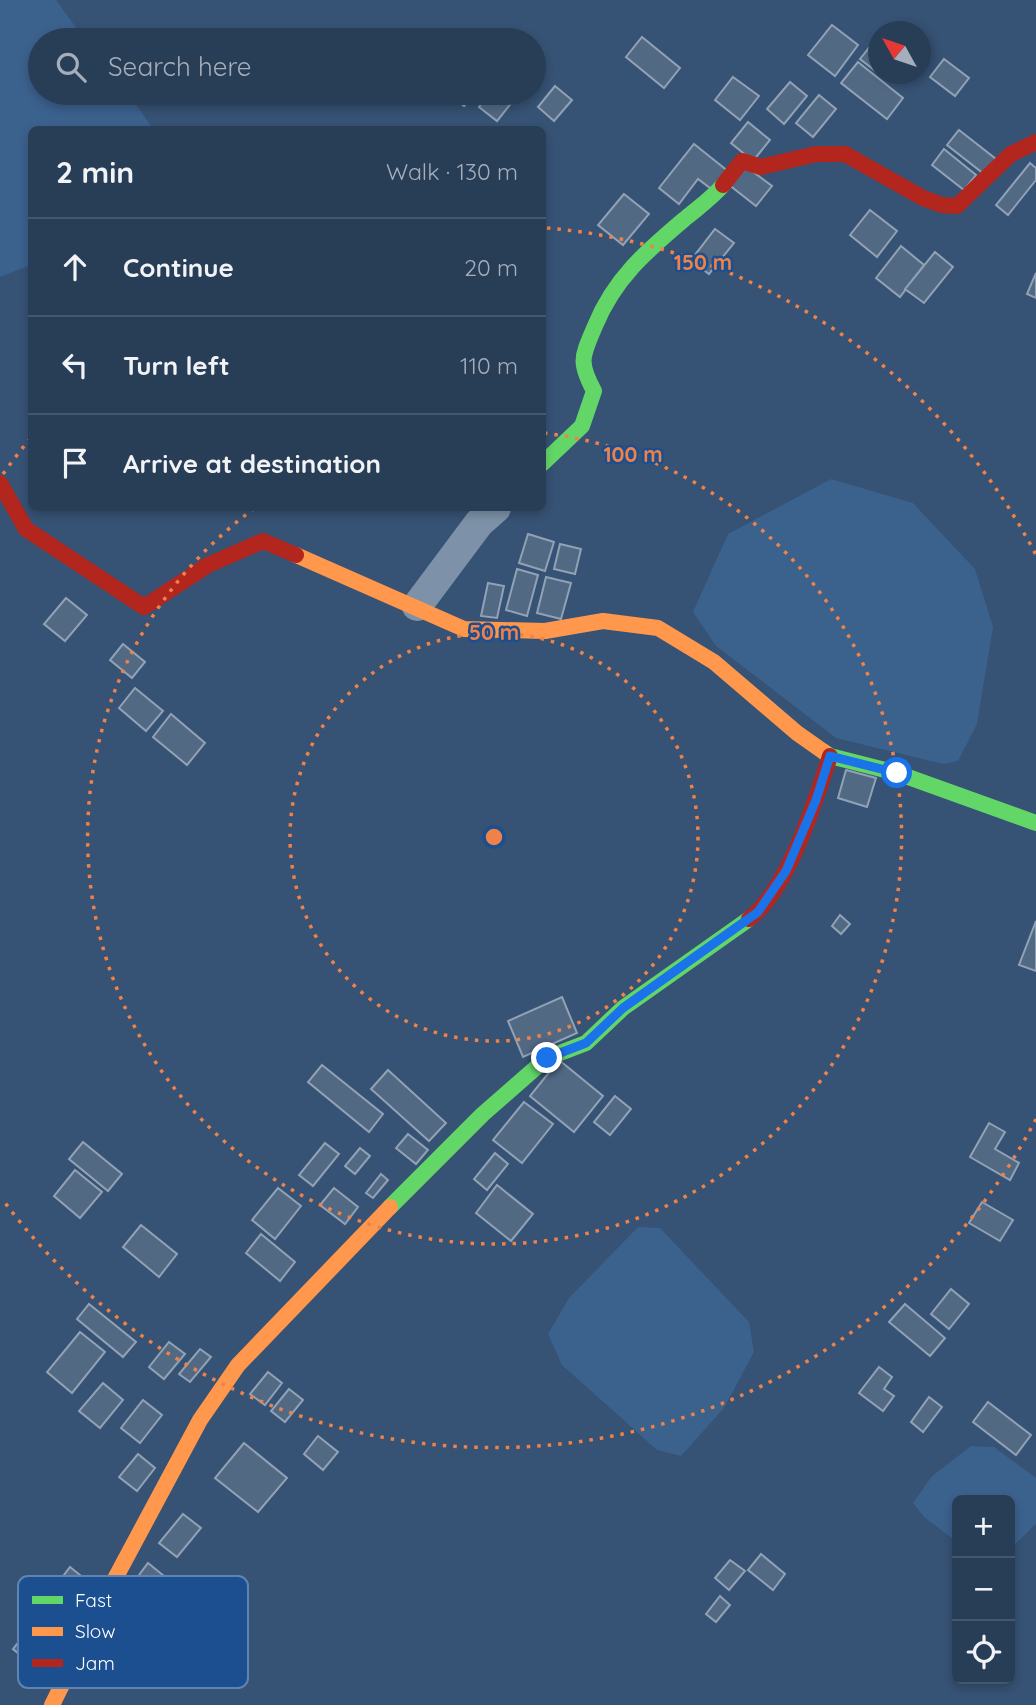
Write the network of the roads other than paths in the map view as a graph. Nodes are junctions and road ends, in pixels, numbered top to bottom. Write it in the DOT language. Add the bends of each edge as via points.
graph roads {
  1 [pos="1036,142"];
  2 [pos="546,460"];
  3 [pos="0,484"];
  4 [pos="493,511"];
  5 [pos="417,607"];
  6 [pos="830,756"];
  7 [pos="1036,823"];
  8 [pos="116,1576"];
  9 [pos="60,1688"];
  10 [pos="52,1705"];
  1 -- 2 [label="street" via="1011,154 957,206 923,198 845,154 816,154 761,167 742,161 719,190 620,280 584,352 582,369 594,391 582,426"];
  3 -- 5 [label="street" via="26,529 144,607 208,565 263,541"];
  4 -- 5 [label="street"];
  5 -- 6 [label="street" via="464,629 545,631 603,621 658,628 714,662"];
  6 -- 7 [label="street" via="897,773"];
  6 -- 8 [label="street" via="786,871 758,912 623,1008 586,1043 547,1058 483,1114 331,1266 238,1365 200,1420"];
  9 -- 10 [label="street"];
}
